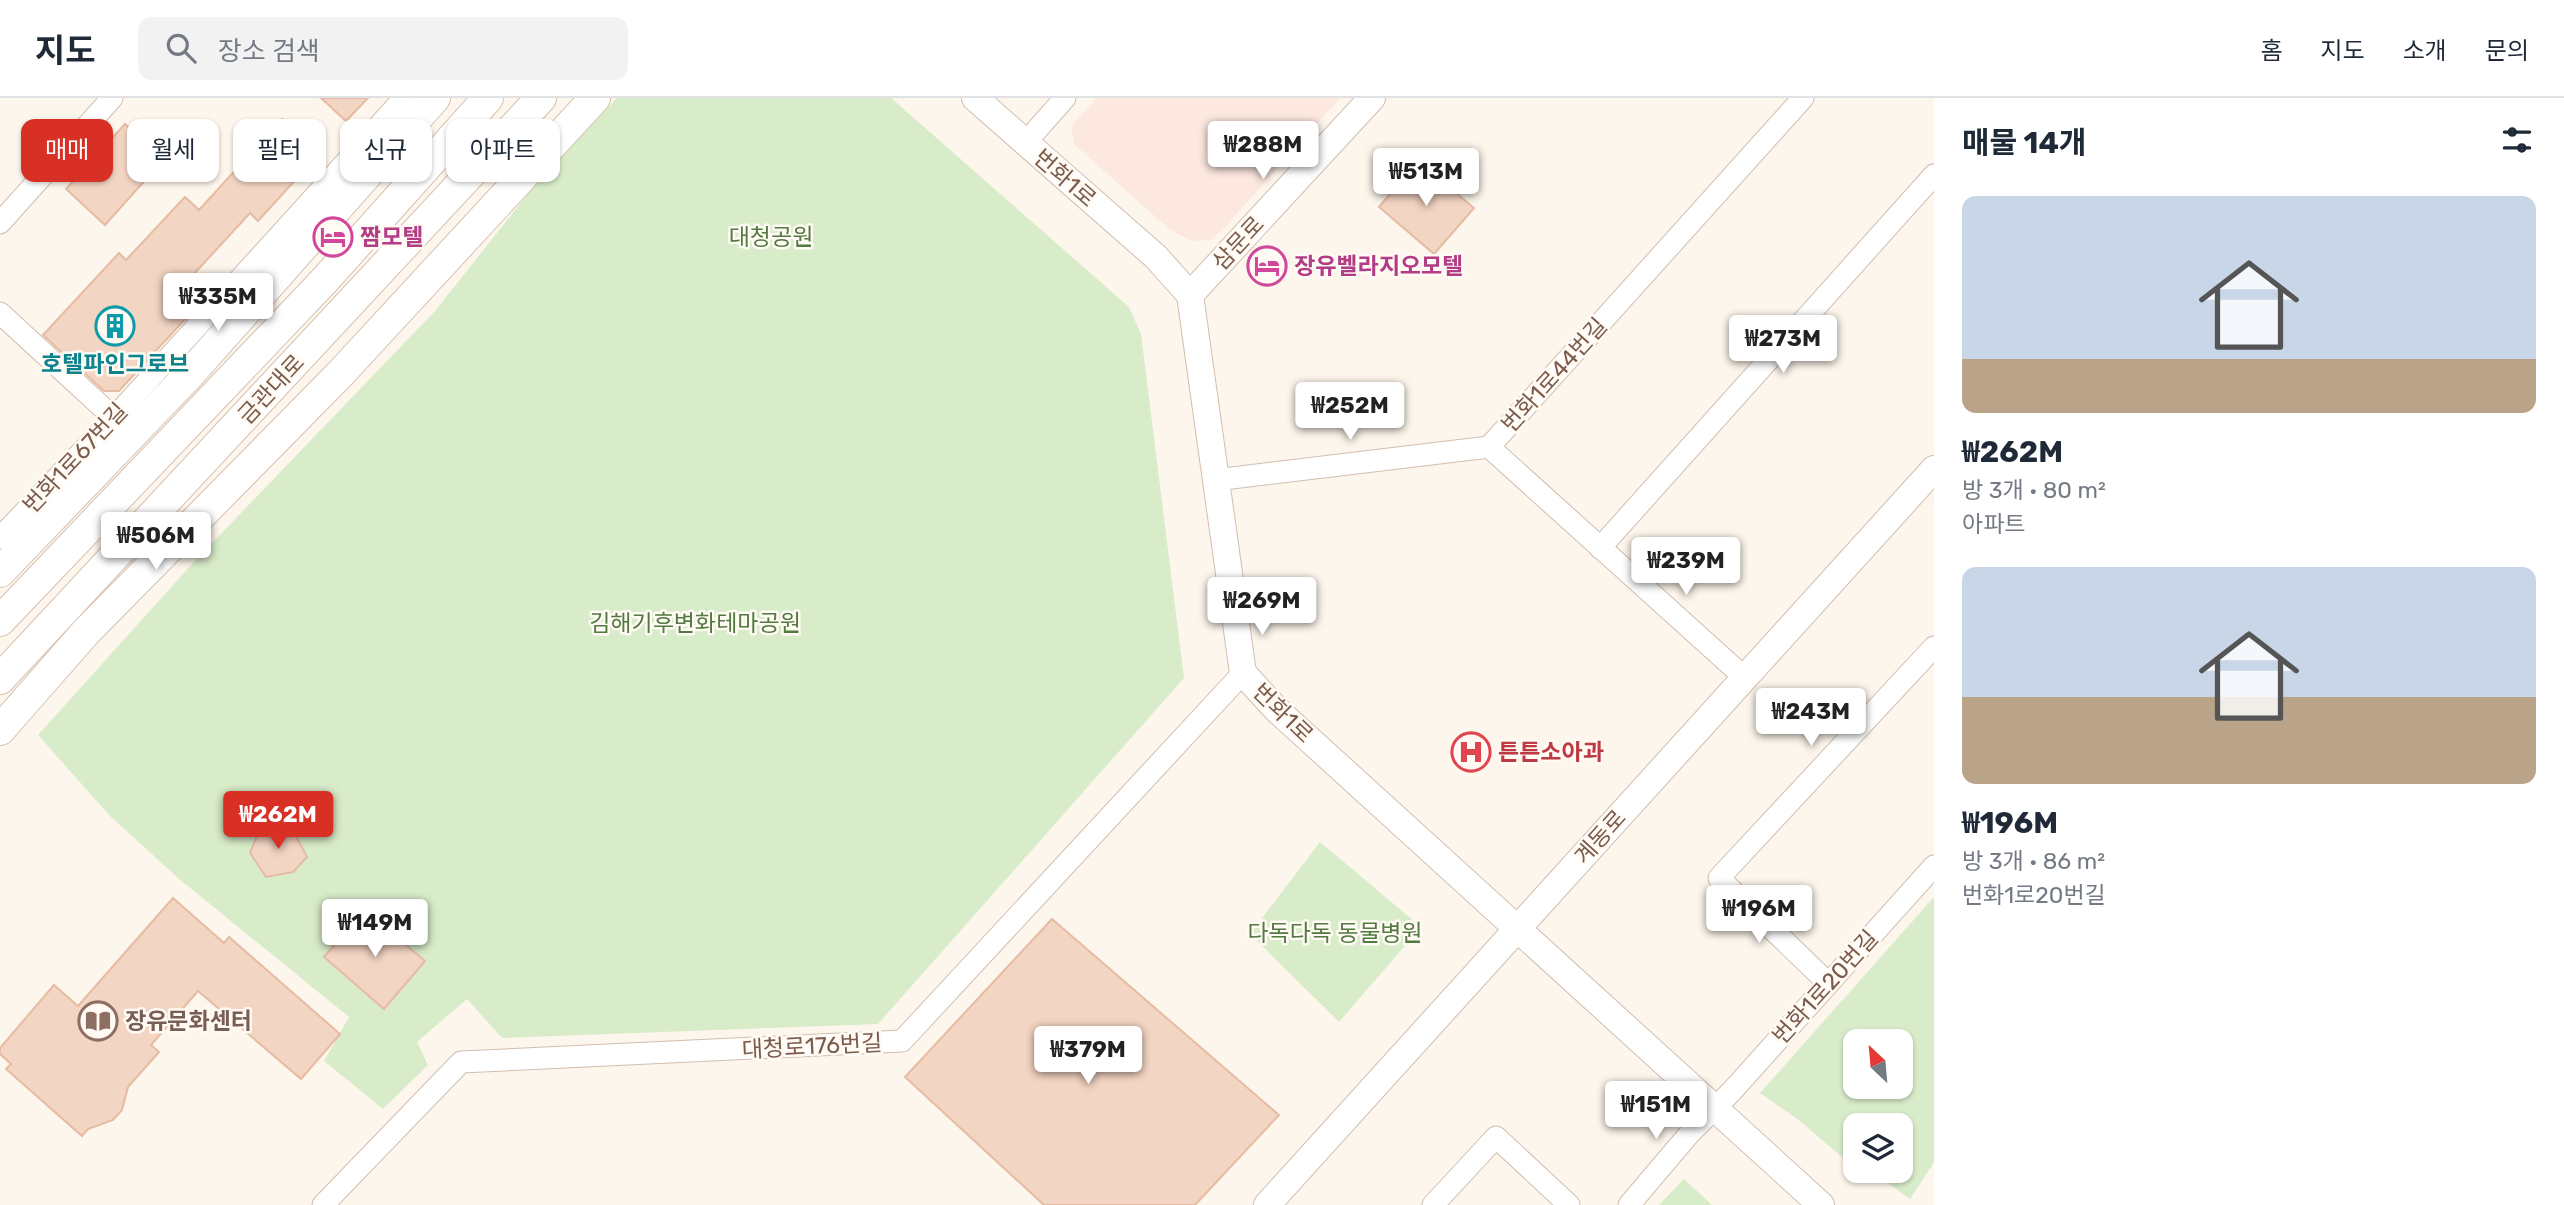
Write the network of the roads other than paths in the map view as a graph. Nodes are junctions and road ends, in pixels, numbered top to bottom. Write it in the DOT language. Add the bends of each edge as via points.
graph roads {
  1 [pos="112,98"];
  2 [pos="404,98"];
  3 [pos="435,98"];
  4 [pos="488,98"];
  5 [pos="541,98"];
  6 [pos="595,98"];
  7 [pos="975,98"];
  8 [pos="1065,98"];
  9 [pos="1372,98"];
  10 [pos="1803,98"];
  11 [pos="1025,143"];
  12 [pos="1934,175"];
  13 [pos="0,223"];
  14 [pos="1190,295"];
  15 [pos="0,313"];
  16 [pos="114,418"];
  17 [pos="1489,447"];
  18 [pos="1934,469"];
  19 [pos="136,478"];
  20 [pos="1215,480"];
  21 [pos="183,484"];
  22 [pos="0,538"];
  23 [pos="1600,548"];
  24 [pos="0,572"];
  25 [pos="0,594"];
  26 [pos="0,621"];
  27 [pos="86,632"];
  28 [pos="1934,647"];
  29 [pos="1243,673"];
  30 [pos="1745,678"];
  31 [pos="0,679"];
  32 [pos="0,730"];
  33 [pos="1934,866"];
  34 [pos="1517,928"];
  35 [pos="1827,982"];
  36 [pos="1716,1106"];
  37 [pos="323,1205"];
  38 [pos="1267,1205"];
  39 [pos="1433,1205"];
  40 [pos="1569,1205"];
  41 [pos="1629,1205"];
  42 [pos="1821,1205"];
  1 -- 13 [label="street"];
  2 -- 16 [label="street, 번화1로67번길"];
  3 -- 24 [label="main road" via="189,375"];
  4 -- 19 [label="main road, 금관대로" via="323,282"];
  5 -- 21 [label="main road, 금관대로"];
  6 -- 27 [label="main road" via="341,373"];
  7 -- 11 [label="street, 번화1로"];
  8 -- 11 [label="street"];
  9 -- 14 [label="street, 삼문로"];
  10 -- 17 [label="street, 번화1로44번길"];
  11 -- 14 [label="street, 번화1로" via="1156,257"];
  12 -- 23 [label="street"];
  14 -- 20 [label="street, 번화1로"];
  15 -- 16 [label="street"];
  16 -- 22 [label="street, 번화1로67번길"];
  17 -- 20 [label="street, 번화1로44번길"];
  17 -- 23 [label="street"];
  18 -- 30 [label="street, 계동로"];
  19 -- 25 [label="main road"];
  19 -- 26 [label="main road, 금관대로"];
  20 -- 29 [label="street, 번화1로"];
  21 -- 27 [label="main road"];
  21 -- 31 [label="main road, 금관대로"];
  23 -- 30 [label="street"];
  27 -- 32 [label="main road"];
  28 -- 35 [label="street" via="1719,878"];
  29 -- 34 [label="street, 번화1로" via="1277,710"];
  29 -- 37 [label="street, 대청로176번길" via="902,1041 461,1062"];
  30 -- 34 [label="street, 계동로"];
  33 -- 35 [label="street, 번화1로20번길"];
  34 -- 36 [label="street, 번화1로"];
  34 -- 38 [label="street, 계동로"];
  35 -- 36 [label="street, 번화1로20번길"];
  36 -- 41 [label="street, 번화1로20번길"];
  36 -- 42 [label="street, 번화1로"];
  39 -- 40 [label="street" via="1496,1137"];
}
